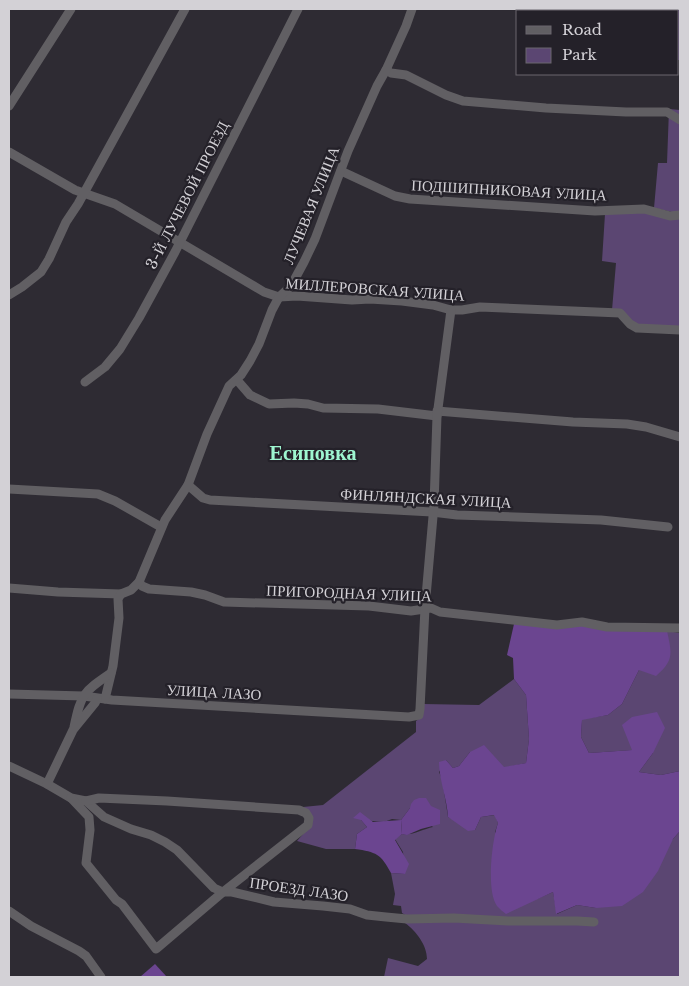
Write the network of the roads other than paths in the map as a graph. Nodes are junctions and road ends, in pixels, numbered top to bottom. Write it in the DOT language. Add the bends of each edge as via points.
graph roads {
  1 [pos="71,9"];
  2 [pos="185,9"];
  3 [pos="298,9"];
  4 [pos="412,9"];
  5 [pos="386,70"];
  6 [pos="9,106"];
  7 [pos="680,120"];
  8 [pos="9,152"];
  9 [pos="341,170"];
  10 [pos="84,193"];
  11 [pos="680,215"];
  12 [pos="180,242"];
  13 [pos="9,295"];
  14 [pos="279,296"];
  15 [pos="451,310"];
  16 [pos="680,330"];
  17 [pos="237,380"];
  18 [pos="85,382"];
  19 [pos="437,414"];
  20 [pos="680,437"];
  21 [pos="188,485"];
  22 [pos="9,489"];
  23 [pos="432,512"];
  24 [pos="161,527"];
  25 [pos="668,527"];
  26 [pos="139,582"];
  27 [pos="9,588"];
  28 [pos="121,594"];
  29 [pos="425,608"];
  30 [pos="680,628"];
  31 [pos="111,673"];
  32 [pos="9,694"];
  33 [pos="84,696"];
  34 [pos="101,699"];
  35 [pos="73,730"];
  36 [pos="9,766"];
  37 [pos="47,784"];
  38 [pos="71,798"];
  39 [pos="86,801"];
  40 [pos="223,892"];
  41 [pos="9,911"];
  42 [pos="594,922"];
  43 [pos="100,977"];
  1 -- 6 [label="street"];
  2 -- 10 [label="street"];
  3 -- 12 [label="street, 3-Й ЛУЧЕВОЙ ПРОЕЗД"];
  4 -- 5 [label="street, ЛУЧЕВАЯ УЛИЦА"];
  5 -- 7 [label="street" via="406,75 446,96 463,101 555,109 667,112"];
  5 -- 9 [label="street, ЛУЧЕВАЯ УЛИЦА"];
  8 -- 10 [label="street, МИЛЛЕРОВСКАЯ УЛИЦА"];
  9 -- 11 [label="street, ПОДШИПНИКОВАЯ УЛИЦА" via="395,196 410,199 595,211 644,209 670,216"];
  9 -- 14 [label="street, ЛУЧЕВАЯ УЛИЦА" via="304,262 291,286"];
  10 -- 12 [label="street, МИЛЛЕРОВСКАЯ УЛИЦА" via="115,204"];
  10 -- 13 [label="street" via="41,272"];
  12 -- 14 [label="street, МИЛЛЕРОВСКАЯ УЛИЦА" via="264,292"];
  12 -- 18 [label="street, 3-Й ЛУЧЕВОЙ ПРОЕЗД" via="120,349 105,367"];
  14 -- 15 [label="street, МИЛЛЕРОВСКАЯ УЛИЦА" via="402,301"];
  14 -- 17 [label="street, ЛУЧЕВАЯ УЛИЦА" via="259,344"];
  15 -- 16 [label="street, МИЛЛЕРОВСКАЯ УЛИЦА" via="480,307 620,313 637,328"];
  15 -- 19 [label="street"];
  17 -- 19 [label="street" via="250,395 269,404"];
  17 -- 21 [label="street, ЛУЧЕВАЯ УЛИЦА" via="229,386"];
  19 -- 20 [label="street" via="627,424"];
  19 -- 23 [label="street"];
  21 -- 23 [label="street, ФИНЛЯНДСКАЯ УЛИЦА" via="210,500"];
  21 -- 24 [label="street, ЛУЧЕВАЯ УЛИЦА"];
  22 -- 24 [label="street" via="98,494"];
  23 -- 25 [label="street, ФИНЛЯНДСКАЯ УЛИЦА" via="601,520"];
  23 -- 29 [label="street"];
  24 -- 26 [label="street, ЛУЧЕВАЯ УЛИЦА"];
  26 -- 28 [label="street"];
  26 -- 29 [label="street, ПРИГОРОДНАЯ УЛИЦА" via="148,589 205,594 224,602 369,606 411,611"];
  27 -- 28 [label="street"];
  28 -- 31 [label="street"];
  29 -- 30 [label="street, ПРИГОРОДНАЯ УЛИЦА" via="557,624 582,622 606,627"];
  29 -- 34 [label="street, УЛИЦА ЛАЗО" via="418,715"];
  31 -- 33 [label="street" via="96,682"];
  31 -- 34 [label="street"];
  32 -- 33 [label="street, УЛИЦА ЛАЗО"];
  33 -- 34 [label="street, УЛИЦА ЛАЗО"];
  33 -- 35 [label="street" via="79,702"];
  34 -- 35 [label="street"];
  35 -- 37 [label="street"];
  36 -- 37 [label="street, ПРОЕЗД ЛАЗО"];
  37 -- 38 [label="street, ПРОЕЗД ЛАЗО"];
  38 -- 39 [label="street, ПРОЕЗД ЛАЗО"];
  38 -- 40 [label="street" via="89,818 86,863 156,949"];
  39 -- 40 [label="street, ПРОЕЗД ЛАЗО" via="104,817 165,842 214,888"];
  39 -- 40 [label="street" via="99,798 167,801 306,813 308,825"];
  40 -- 42 [label="street, ПРОЕЗД ЛАЗО" via="407,919"];
  41 -- 43 [label="street" via="86,956"];
}
